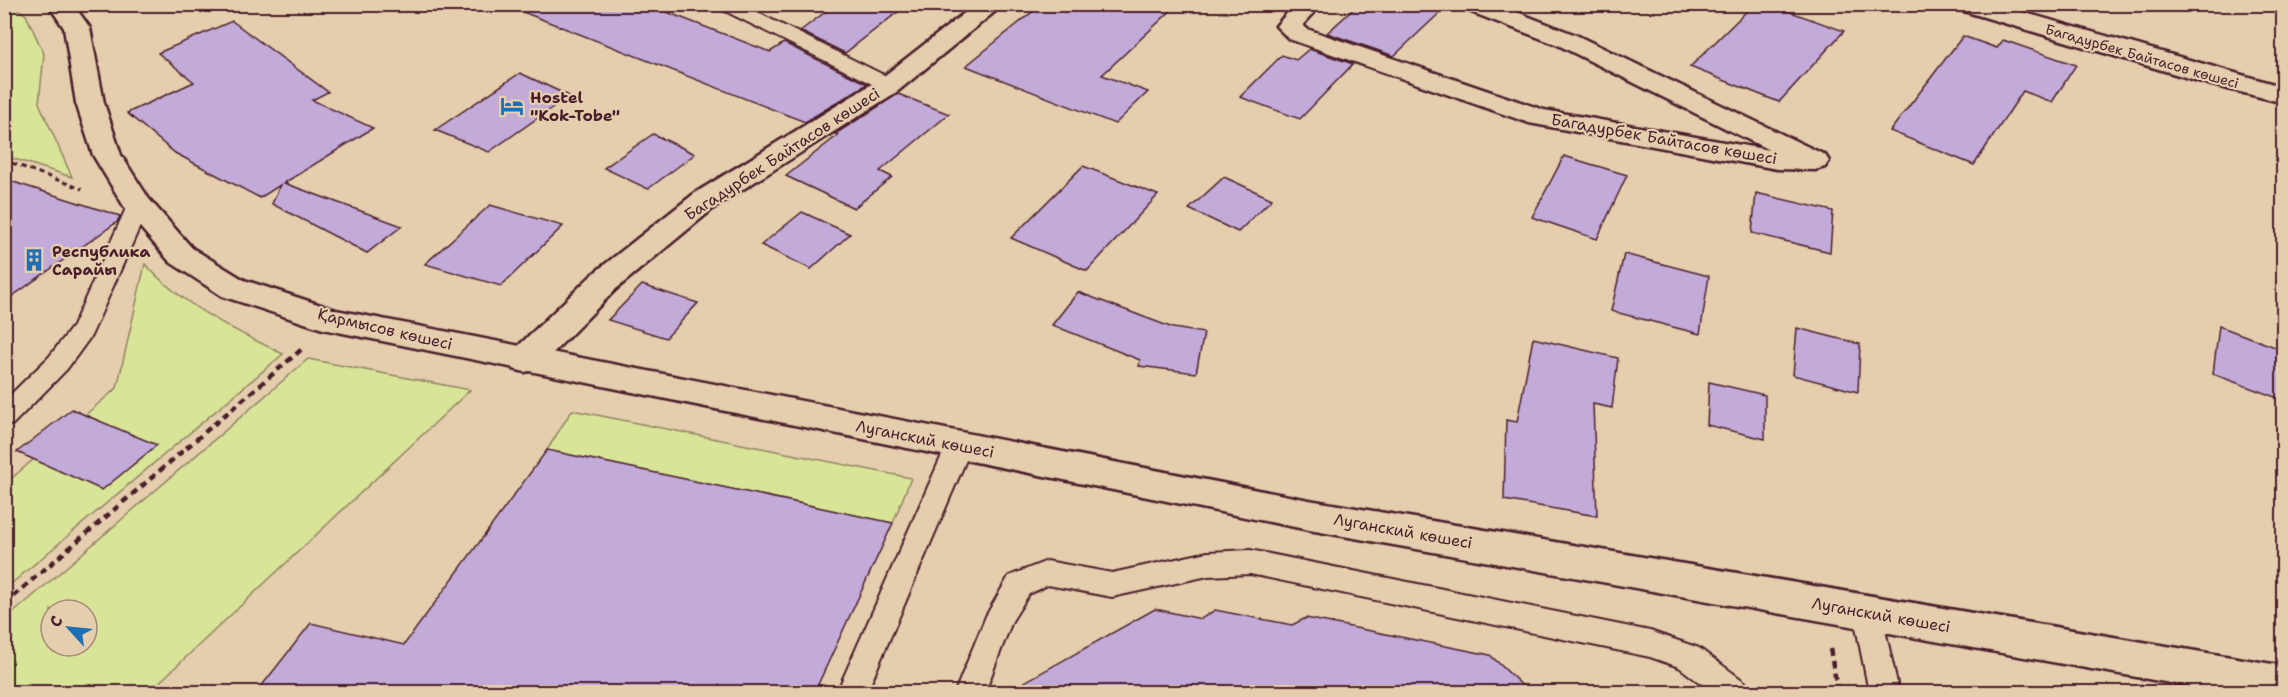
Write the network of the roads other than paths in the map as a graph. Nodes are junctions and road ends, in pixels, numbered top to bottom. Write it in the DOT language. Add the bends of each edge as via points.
graph roads {
  1 [pos="60,4"];
  2 [pos="725,4"];
  3 [pos="992,4"];
  4 [pos="1309,4"];
  5 [pos="1472,4"];
  6 [pos="1966,4"];
  7 [pos="889,85"];
  8 [pos="2283,95"];
  9 [pos="138,206"];
  10 [pos="525,360"];
  11 [pos="4,417"];
  12 [pos="958,446"];
  13 [pos="1867,612"];
  14 [pos="2283,685"];
  15 [pos="852,693"];
  16 [pos="970,693"];
  17 [pos="1734,693"];
  18 [pos="1884,693"];
  1 -- 9 [label="street, Қармысов көшесі" via="77,28 90,103 107,155"];
  2 -- 7 [label="lane"];
  3 -- 7 [label="street, Багадурбек Байтасов көшесі"];
  4 -- 5 [label="street, Багадурбек Байтасов көшесі" via="1289,26 1298,34 1539,117 1777,160 1815,160 1567,40"];
  6 -- 8 [label="street, Багадурбек Байтасов көшесі"];
  7 -- 10 [label="street, Багадурбек Байтасов көшесі" via="705,200 605,281"];
  9 -- 10 [label="street, Қармысов көшесі" via="181,255 233,288 334,321"];
  9 -- 11 [label="lane" via="82,330 58,363"];
  10 -- 12 [label="street, Луганский көшесі"];
  12 -- 13 [label="street, Луганский көшесі" via="1309,515"];
  12 -- 15 [label="lane"];
  13 -- 14 [label="street, Луганский көшесі"];
  13 -- 18 [label="lane"];
  16 -- 17 [label="lane" via="1000,616 1018,585 1047,573 1112,585 1208,564 1250,562 1650,644 1689,657"];
}
